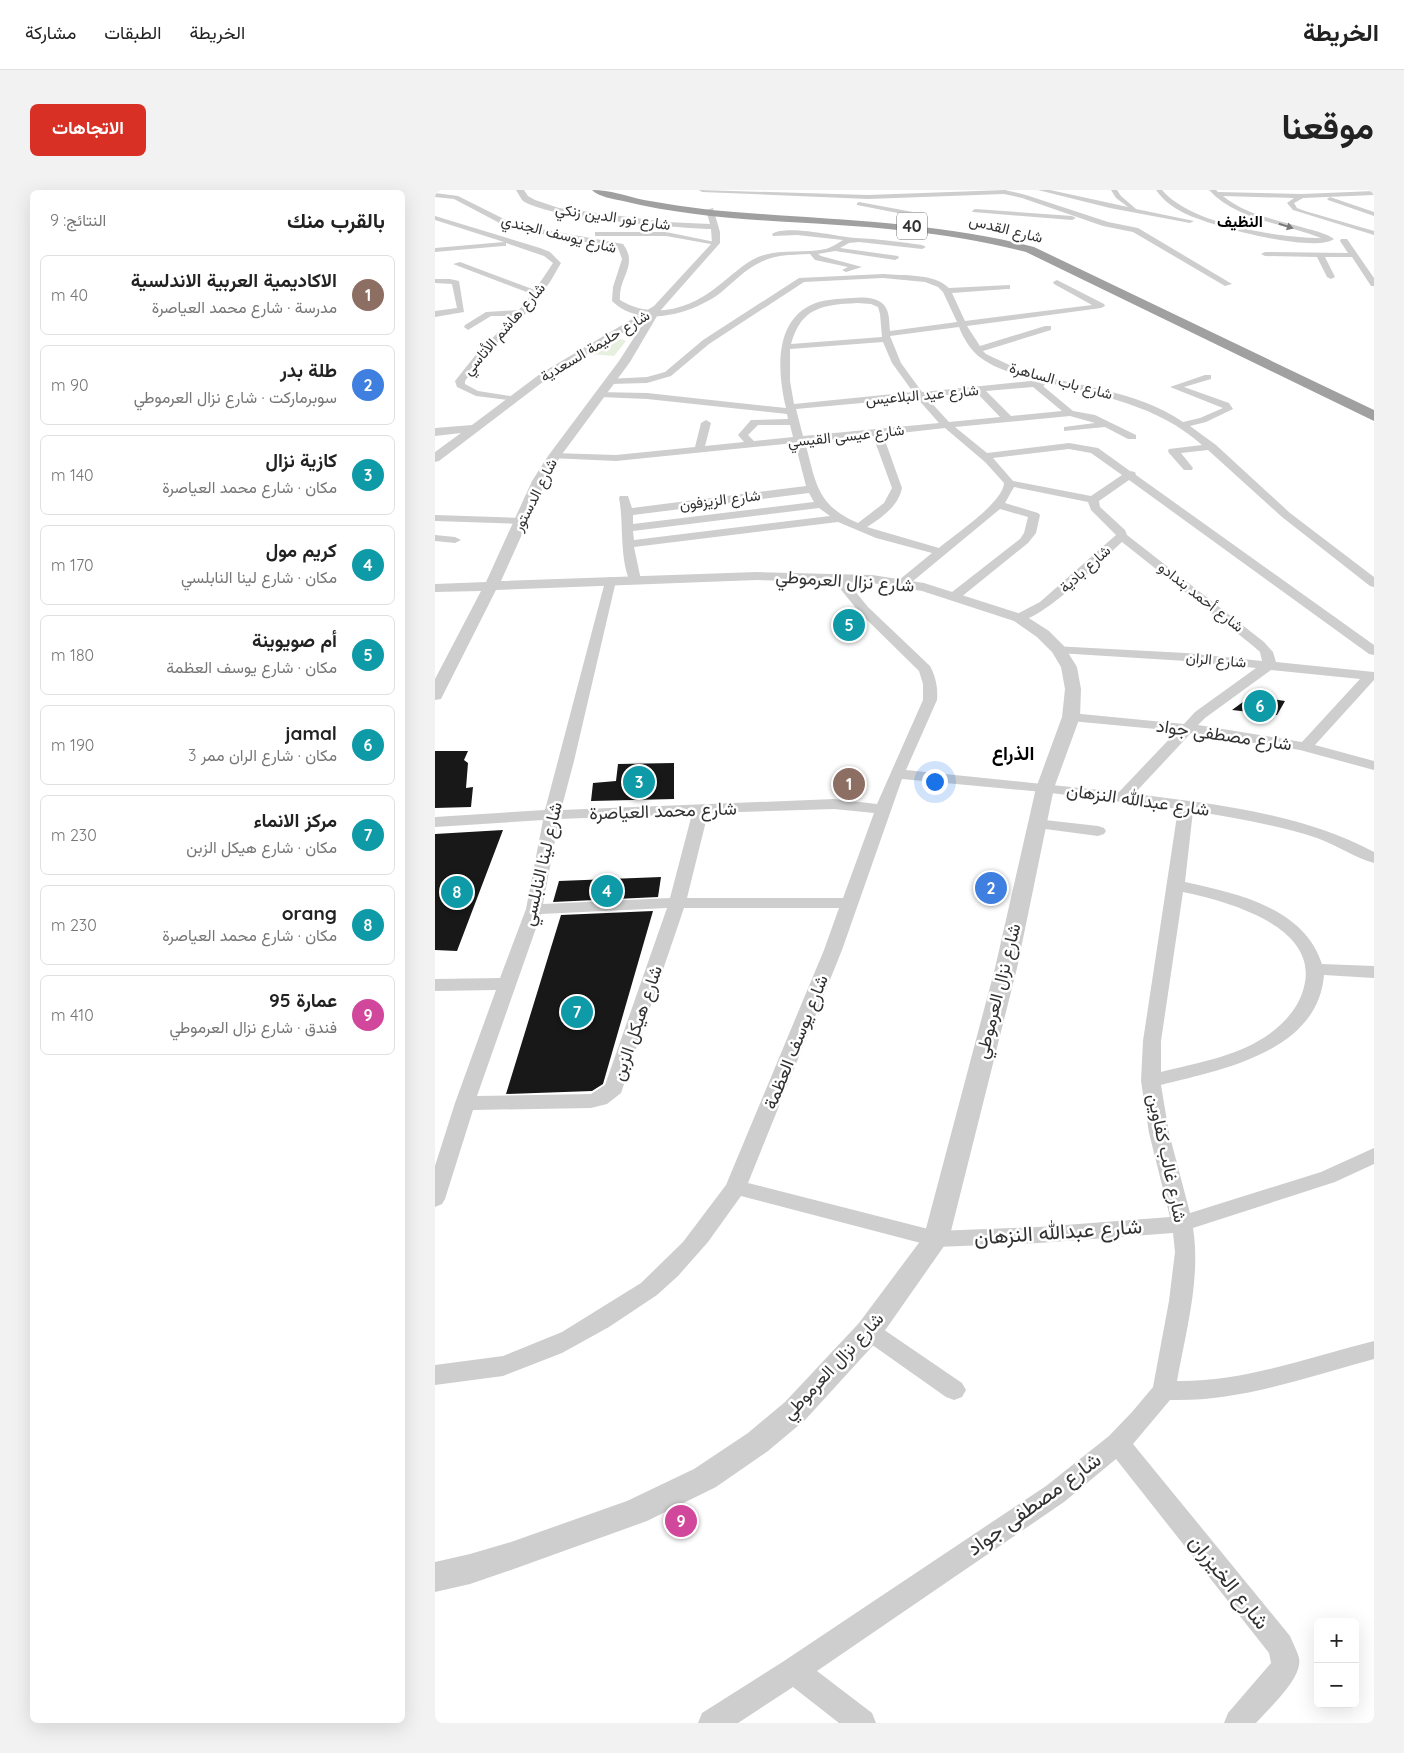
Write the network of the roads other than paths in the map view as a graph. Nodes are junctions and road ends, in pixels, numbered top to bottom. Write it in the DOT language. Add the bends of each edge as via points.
graph roads {
  1 [pos="519,190"];
  2 [pos="597,190"];
  3 [pos="610,190"];
  4 [pos="702,190"];
  5 [pos="991,190"];
  6 [pos="1041,190"];
  7 [pos="1114,190"];
  8 [pos="1159,190"];
  9 [pos="1005,192"];
  10 [pos="1214,192"];
  11 [pos="1374,193"];
  12 [pos="435,195"];
  13 [pos="1320,195"];
  14 [pos="835,196"];
  15 [pos="1024,196"];
  16 [pos="1302,196"];
  17 [pos="1354,207"];
  18 [pos="1374,208"];
  19 [pos="1135,210"];
  20 [pos="1242,210"];
  21 [pos="975,211"];
  22 [pos="1225,211"];
  23 [pos="1208,212"];
  24 [pos="1191,213"];
  25 [pos="913,214"];
  26 [pos="1374,214"];
  27 [pos="435,218"];
  28 [pos="712,218"];
  29 [pos="1091,218"];
  30 [pos="1190,221"];
  31 [pos="543,232"];
  32 [pos="1374,233"];
  33 [pos="776,234"];
  34 [pos="465,239"];
  35 [pos="863,240"];
  36 [pos="1327,240"];
  37 [pos="1344,241"];
  38 [pos="1354,241"];
  39 [pos="513,243"];
  40 [pos="716,243"];
  41 [pos="922,247"];
  42 [pos="469,248"];
  43 [pos="435,250"];
  44 [pos="813,250"];
  45 [pos="827,251"];
  46 [pos="1265,254"];
  47 [pos="1320,255"];
  48 [pos="1354,255"];
  49 [pos="457,264"];
  50 [pos="857,267"];
  51 [pos="1371,275"];
  52 [pos="1331,277"];
  53 [pos="435,281"];
  54 [pos="1057,282"];
  55 [pos="1374,283"];
  56 [pos="1228,284"];
  57 [pos="1007,287"];
  58 [pos="847,289"];
  59 [pos="947,291"];
  60 [pos="535,293"];
  61 [pos="653,312"];
  62 [pos="519,313"];
  63 [pos="435,314"];
  64 [pos="962,324"];
  65 [pos="468,327"];
  66 [pos="1047,328"];
  67 [pos="613,334"];
  68 [pos="642,335"];
  69 [pos="886,337"];
  70 [pos="787,347"];
  71 [pos="976,349"];
  72 [pos="575,356"];
  73 [pos="627,358"];
  74 [pos="1208,377"];
  75 [pos="610,381"];
  76 [pos="1053,382"];
  77 [pos="1035,384"];
  78 [pos="979,390"];
  79 [pos="600,394"];
  80 [pos="920,395"];
  81 [pos="513,399"];
  82 [pos="849,402"];
  83 [pos="792,409"];
  84 [pos="1374,409"];
  85 [pos="858,414"];
  86 [pos="1070,414"];
  87 [pos="1374,416"];
  88 [pos="1008,420"];
  89 [pos="794,423"];
  90 [pos="706,424"];
  91 [pos="1109,424"];
  92 [pos="1182,425"];
  93 [pos="947,426"];
  94 [pos="473,428"];
  95 [pos="1068,429"];
  96 [pos="435,432"];
  97 [pos="877,432"];
  98 [pos="1132,437"];
  99 [pos="799,440"];
  100 [pos="746,446"];
  101 [pos="1212,448"];
  102 [pos="699,450"];
  103 [pos="438,451"];
  104 [pos="554,456"];
  105 [pos="985,456"];
  106 [pos="1188,468"];
  107 [pos="1131,474"];
  108 [pos="1009,483"];
  109 [pos="812,489"];
  110 [pos="624,498"];
  111 [pos="1093,500"];
  112 [pos="822,504"];
  113 [pos="998,505"];
  114 [pos="627,512"];
  115 [pos="435,518"];
  116 [pos="841,518"];
  117 [pos="521,521"];
  118 [pos="860,527"];
  119 [pos="628,528"];
  120 [pos="1122,536"];
  121 [pos="435,538"];
  122 [pos="455,540"];
  123 [pos="629,544"];
  124 [pos="940,552"];
  125 [pos="837,577"];
  126 [pos="635,580"];
  127 [pos="610,581"];
  128 [pos="903,583"];
  129 [pos="1374,583"];
  130 [pos="491,586"];
  131 [pos="435,588"];
  132 [pos="956,596"];
  133 [pos="1019,618"];
  134 [pos="1058,649"];
  135 [pos="1374,650"];
  136 [pos="1269,666"];
  137 [pos="1372,676"];
  138 [pos="435,695"];
  139 [pos="1071,717"];
  140 [pos="1186,728"];
  141 [pos="1306,747"];
  142 [pos="1374,766"];
  143 [pos="892,782"];
  144 [pos="1045,788"];
  145 [pos="1123,796"];
  146 [pos="834,804"];
  147 [pos="1186,806"];
  148 [pos="882,809"];
  149 [pos="701,810"];
  150 [pos="552,814"];
  151 [pos="435,815"];
  152 [pos="462,818"];
  153 [pos="435,822"];
  154 [pos="1036,824"];
  155 [pos="1098,831"];
  156 [pos="1374,858"];
  157 [pos="1176,885"];
  158 [pos="849,903"];
  159 [pos="677,904"];
  160 [pos="534,909"];
  161 [pos="1316,969"];
  162 [pos="1374,972"];
  163 [pos="507,984"];
  164 [pos="435,985"];
  165 [pos="1151,1081"];
  166 [pos="465,1103"];
  167 [pos="1374,1155"];
  168 [pos="736,1187"];
  169 [pos="435,1198"];
  170 [pos="1182,1224"];
  171 [pos="936,1239"];
  172 [pos="869,1331"];
  173 [pos="1374,1350"];
  174 [pos="435,1375"];
  175 [pos="954,1390"];
  176 [pos="1164,1390"];
  177 [pos="1118,1443"];
  178 [pos="435,1577"];
  179 [pos="794,1671"];
  180 [pos="712,1723"];
  181 [pos="862,1723"];
  182 [pos="1238,1723"];
  1 -- 28 [label="street, شارع نور الدين زنكي" via="531,202 558,210 658,224"];
  2 -- 28 [label="highway"];
  3 -- 28 [label="highway, شارع القدس / 40"];
  4 -- 14 [label="street"];
  5 -- 9 [label="street"];
  6 -- 15 [label="street"];
  6 -- 19 [label="street"];
  7 -- 19 [label="street"];
  8 -- 24 [label="street" via="1166,201"];
  9 -- 14 [label="street"];
  9 -- 15 [label="street"];
  10 -- 16 [label="street"];
  10 -- 20 [label="street"];
  11 -- 13 [label="street"];
  12 -- 31 [label="street, شارع يوسف الجندي" via="453,196 512,226"];
  13 -- 16 [label="street"];
  13 -- 17 [label="street"];
  14 -- 25 [label="street" via="863,206"];
  15 -- 29 [label="street"];
  16 -- 32 [label="street" via="1291,201 1290,205 1303,212"];
  17 -- 18 [label="street"];
  17 -- 26 [label="street"];
  19 -- 30 [label="street"];
  20 -- 22 [label="street"];
  20 -- 36 [label="street, one-way" via="1329,238"];
  21 -- 29 [label="street"];
  23 -- 24 [label="street"];
  24 -- 36 [label="street" via="1243,231"];
  27 -- 39 [label="street, شارع هاشم الأتاسي"];
  28 -- 40 [label="street"];
  28 -- 84 [label="highway, شارع القدس / 40" via="934,228 1034,247"];
  28 -- 87 [label="highway, شارع القدس / 40" via="733,215 935,231 1029,249"];
  29 -- 56 [label="street" via="1135,230"];
  31 -- 40 [label="street" via="666,234"];
  31 -- 61 [label="street, شارع يوسف الجندي" via="622,248 625,262 615,293 616,301 631,309"];
  33 -- 35 [label="street"];
  34 -- 42 [label="street"];
  35 -- 41 [label="street"];
  35 -- 45 [label="street" via="844,242"];
  36 -- 37 [label="street"];
  37 -- 38 [label="street"];
  37 -- 48 [label="street"];
  39 -- 42 [label="street"];
  39 -- 60 [label="street, شارع هاشم الأتاسي" via="547,254 557,263"];
  40 -- 61 [label="street, شارع حليمة السعدية"];
  42 -- 43 [label="street"];
  44 -- 45 [label="street"];
  44 -- 50 [label="street" via="818,258"];
  44 -- 61 [label="street" via="764,258 741,270 716,292 691,306 674,312"];
  45 -- 50 [label="street" via="845,250 895,258"];
  46 -- 47 [label="street"];
  47 -- 48 [label="street"];
  47 -- 52 [label="street"];
  48 -- 51 [label="street"];
  49 -- 60 [label="street"];
  50 -- 58 [label="street" via="845,271"];
  51 -- 55 [label="street"];
  53 -- 63 [label="street" via="456,283 461,310"];
  54 -- 64 [label="street" via="1101,306"];
  57 -- 59 [label="street"];
  58 -- 59 [label="street" via="915,278 934,282"];
  58 -- 69 [label="street" via="881,305"];
  58 -- 70 [label="street" via="807,309 790,331"];
  58 -- 75 [label="street" via="807,279 797,282 706,342 664,376"];
  59 -- 64 [label="street, شارع باب الساهرة"];
  60 -- 62 [label="street, شارع هاشم الأتاسي"];
  61 -- 67 [label="street, شارع حليمة السعدية"];
  61 -- 68 [label="street, شارع الدستور"];
  62 -- 65 [label="street" via="489,314"];
  62 -- 81 [label="street, شارع هاشم الأتاسي" via="460,381 460,385 470,391"];
  64 -- 69 [label="street"];
  64 -- 71 [label="street, شارع باب الساهرة"];
  66 -- 71 [label="street"];
  67 -- 68 [label="street"];
  67 -- 72 [label="street, شارع حليمة السعدية"];
  68 -- 73 [label="street, شارع الدستور"];
  69 -- 70 [label="street"];
  69 -- 80 [label="street" via="895,360"];
  70 -- 83 [label="street" via="783,358 784,374"];
  71 -- 76 [label="street, شارع باب الساهرة" via="987,359"];
  72 -- 73 [label="street"];
  72 -- 81 [label="street, شارع حليمة السعدية"];
  73 -- 75 [label="street, شارع الدستور"];
  74 -- 92 [label="street" via="1175,387 1226,405 1229,410"];
  75 -- 79 [label="street, شارع الدستور"];
  76 -- 77 [label="street, شارع عيد البلاعيس"];
  76 -- 92 [label="street, شارع باب الساهرة" via="1135,402"];
  77 -- 78 [label="street, شارع عيد البلاعيس"];
  77 -- 86 [label="street"];
  78 -- 80 [label="street, شارع عيد البلاعيس"];
  78 -- 88 [label="street"];
  79 -- 83 [label="street, شارع عيد البلاعيس"];
  79 -- 104 [label="street, شارع الدستور"];
  80 -- 82 [label="street, شارع عيد البلاعيس"];
  80 -- 93 [label="street"];
  81 -- 94 [label="street, شارع حليمة السعدية"];
  82 -- 83 [label="street, شارع عيد البلاعيس"];
  82 -- 85 [label="street"];
  83 -- 89 [label="street"];
  86 -- 88 [label="street, شارع عيسى القيسي"];
  86 -- 91 [label="street, شارع عيسى القيسي" via="1092,417"];
  88 -- 93 [label="street, شارع عيسى القيسي"];
  89 -- 99 [label="street"];
  89 -- 100 [label="street" via="755,422 743,435 749,442"];
  90 -- 102 [label="street"];
  91 -- 95 [label="street"];
  91 -- 98 [label="street, شارع عيسى القيسي"];
  92 -- 101 [label="street, شارع باب الساهرة"];
  93 -- 97 [label="street, شارع عيسى القيسي"];
  93 -- 105 [label="street"];
  94 -- 96 [label="street"];
  94 -- 103 [label="street, شارع حليمة السعدية"];
  97 -- 99 [label="street, شارع عيسى القيسي"];
  97 -- 118 [label="street" via="897,488 896,494 886,507"];
  99 -- 100 [label="street, شارع عيسى القيسي"];
  99 -- 109 [label="street"];
  100 -- 102 [label="street, شارع عيسى القيسي"];
  101 -- 106 [label="street" via="1173,452"];
  101 -- 129 [label="street, شارع باب الساهرة" via="1286,515"];
  102 -- 104 [label="street, شارع عيسى القيسي" via="616,458"];
  104 -- 117 [label="street, شارع الدستور"];
  105 -- 107 [label="street" via="1078,446 1094,450"];
  105 -- 108 [label="street"];
  107 -- 111 [label="street"];
  107 -- 135 [label="street"];
  108 -- 111 [label="street"];
  108 -- 113 [label="street" via="1009,490"];
  109 -- 112 [label="street"];
  109 -- 114 [label="street, شارع الزيزفون"];
  110 -- 114 [label="street"];
  111 -- 120 [label="street, شارع بادية" via="1095,508"];
  112 -- 116 [label="street"];
  112 -- 119 [label="street"];
  113 -- 124 [label="street"];
  113 -- 132 [label="street" via="1033,515 1030,533"];
  114 -- 119 [label="street"];
  115 -- 117 [label="street"];
  116 -- 118 [label="street"];
  116 -- 123 [label="street"];
  117 -- 130 [label="street, شارع الدستور"];
  118 -- 124 [label="street"];
  119 -- 123 [label="street"];
  120 -- 133 [label="street, شارع بادية" via="1044,605"];
  120 -- 136 [label="street, شارع أحمد بندادو" via="1257,642 1268,654"];
  121 -- 122 [label="street"];
  123 -- 126 [label="street"];
  124 -- 128 [label="street"];
  125 -- 126 [label="street, شارع نزال العرموطي"];
  125 -- 128 [label="street, شارع نزال العرموطي"];
  125 -- 143 [label="street, شارع يوسف العظمة" via="864,610 920,664 930,681 930,700"];
  126 -- 127 [label="street, شارع نزال العرموطي"];
  127 -- 130 [label="street, شارع نزال العرموطي"];
  127 -- 150 [label="street, شارع لينا النابلسي"];
  128 -- 132 [label="street, شارع نزال العرموطي"];
  130 -- 131 [label="street, شارع نزال العرموطي"];
  130 -- 138 [label="street, شارع الدستور"];
  132 -- 133 [label="street, شارع نزال العرموطي"];
  133 -- 134 [label="street, شارع نزال العرموطي"];
  134 -- 136 [label="street, شارع الران"];
  134 -- 139 [label="street, شارع نزال العرموطي" via="1069,667 1073,689"];
  136 -- 137 [label="street, شارع الران"];
  136 -- 140 [label="street"];
  137 -- 141 [label="street"];
  139 -- 140 [label="street, شارع مصطفى جواد"];
  139 -- 144 [label="street, شارع نزال العرموطي"];
  140 -- 141 [label="street, شارع مصطفى جواد"];
  140 -- 145 [label="street"];
  141 -- 142 [label="street, شارع مصطفى جواد"];
  143 -- 144 [label="street, شارع عبدالله النزهان"];
  143 -- 146 [label="street, شارع محمد العياصرة"];
  143 -- 148 [label="street, شارع يوسف العظمة"];
  144 -- 145 [label="street, شارع عبدالله النزهان"];
  144 -- 154 [label="street, شارع نزال العرموطي"];
  145 -- 147 [label="street, شارع عبدالله النزهان"];
  146 -- 148 [label="street, شارع محمد العياصرة"];
  146 -- 149 [label="street, شارع محمد العياصرة"];
  147 -- 156 [label="street, شارع عبدالله النزهان" via="1293,826"];
  147 -- 157 [label="street, شارع غالب كفاوين"];
  148 -- 158 [label="street, شارع يوسف العظمة"];
  149 -- 150 [label="street, شارع محمد العياصرة"];
  149 -- 159 [label="street, شارع هيكل الزبن"];
  150 -- 152 [label="street, شارع محمد العياصرة"];
  150 -- 160 [label="street, شارع لينا النابلسي"];
  151 -- 152 [label="street, شارع محمد العياصرة"];
  152 -- 153 [label="street, شارع محمد العياصرة"];
  154 -- 155 [label="street"];
  154 -- 171 [label="street, شارع نزال العرموطي" via="1006,968"];
  157 -- 161 [label="street" via="1234,898 1278,919 1305,947"];
  157 -- 165 [label="street, شارع غالب كفاوين" via="1152,1041"];
  158 -- 159 [label="street"];
  158 -- 168 [label="street, شارع يوسف العظمة" via="833,950"];
  159 -- 160 [label="street"];
  159 -- 166 [label="street, شارع هيكل الزبن" via="619,1078 608,1094 591,1101"];
  160 -- 163 [label="street, شارع لينا النابلسي"];
  161 -- 162 [label="street"];
  161 -- 165 [label="street" via="1315,984 1304,1010 1268,1043 1226,1061"];
  163 -- 164 [label="street"];
  163 -- 166 [label="street, شارع لينا النابلسي"];
  165 -- 170 [label="street, شارع غالب كفاوين" via="1159,1134"];
  166 -- 169 [label="street, شارع لينا النابلسي"];
  167 -- 170 [label="street, شارع عبدالله النزهان" via="1327,1177"];
  168 -- 171 [label="street, شارع عبدالله النزهان"];
  168 -- 174 [label="street, شارع يوسف العظمة" via="714,1222 658,1283 616,1312 532,1356 501,1366"];
  170 -- 171 [label="street, شارع عبدالله النزهان"];
  170 -- 176 [label="street, شارع غالب كفاوين" via="1186,1252"];
  171 -- 172 [label="street, شارع نزال العرموطي"];
  172 -- 175 [label="street"];
  172 -- 178 [label="street, شارع نزال العرموطي" via="795,1411 758,1442 705,1478 636,1511 561,1539"];
  173 -- 176 [label="street" via="1238,1386 1199,1391"];
  176 -- 177 [label="street, شارع مصطفى جواد"];
  177 -- 179 [label="street, شارع مصطفى جواد" via="1055,1494"];
  177 -- 182 [label="street, شارع الخيزران" via="1280,1645 1285,1668"];
  179 -- 180 [label="street, شارع مصطفى جواد"];
  179 -- 181 [label="street"];
}
